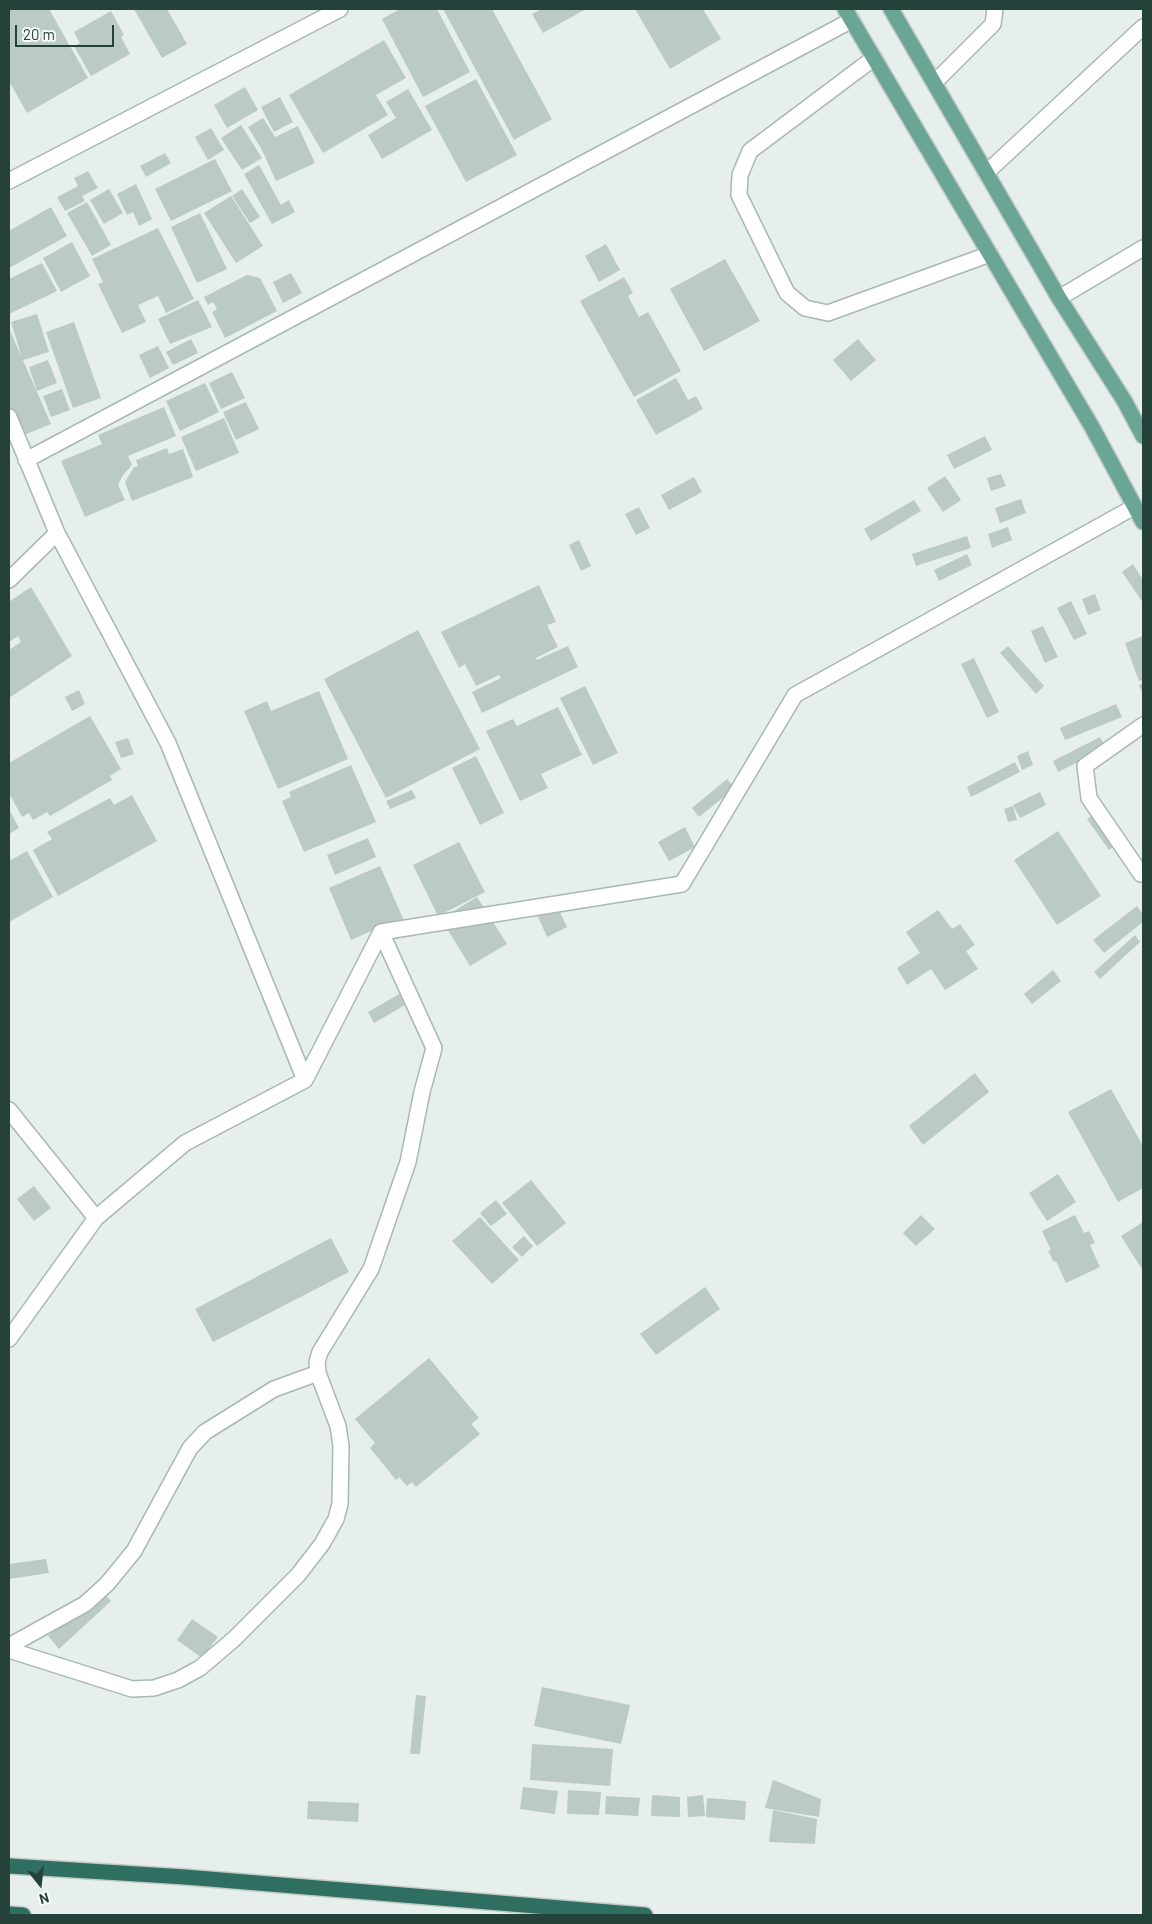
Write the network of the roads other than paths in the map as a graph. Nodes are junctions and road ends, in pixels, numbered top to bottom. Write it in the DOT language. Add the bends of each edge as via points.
graph roads {
  1 [pos="340,9"];
  2 [pos="891,9"];
  3 [pos="995,9"];
  4 [pos="849,14"];
  5 [pos="1143,27"];
  6 [pos="874,58"];
  7 [pos="934,83"];
  8 [pos="986,173"];
  9 [pos="9,182"];
  10 [pos="1143,248"];
  11 [pos="990,254"];
  12 [pos="1059,298"];
  13 [pos="9,417"];
  14 [pos="1142,433"];
  15 [pos="26,460"];
  16 [pos="1134,508"];
  17 [pos="1143,522"];
  18 [pos="57,533"];
  19 [pos="9,580"];
  20 [pos="1143,725"];
  21 [pos="1143,874"];
  22 [pos="381,932"];
  23 [pos="304,1080"];
  24 [pos="9,1110"];
  25 [pos="96,1218"];
  26 [pos="9,1339"];
  27 [pos="318,1373"];
  28 [pos="9,1646"];
  29 [pos="9,1650"];
  30 [pos="9,1866"];
  31 [pos="9,1914"];
  32 [pos="23,1915"];
  33 [pos="645,1915"];
  1 -- 9 [label="street"];
  2 -- 7 [label="main road"];
  3 -- 7 [label="street" via="993,24"];
  4 -- 6 [label="main road"];
  4 -- 15 [label="street"];
  5 -- 8 [label="street"];
  6 -- 11 [label="main road"];
  6 -- 11 [label="street" via="750,151 740,175 739,194 787,293 805,308 828,313"];
  7 -- 8 [label="main road"];
  8 -- 12 [label="main road"];
  10 -- 12 [label="street"];
  11 -- 16 [label="main road" via="1092,427"];
  12 -- 14 [label="main road"];
  13 -- 15 [label="street"];
  15 -- 18 [label="street"];
  16 -- 17 [label="main road"];
  16 -- 22 [label="street" via="795,695 682,884"];
  18 -- 19 [label="street"];
  18 -- 23 [label="street" via="168,743"];
  20 -- 21 [label="street" via="1085,766 1089,798"];
  22 -- 23 [label="street"];
  22 -- 27 [label="street" via="434,1048 408,1162 371,1269 320,1352"];
  23 -- 25 [label="street" via="185,1143"];
  24 -- 25 [label="street"];
  25 -- 26 [label="street"];
  27 -- 28 [label="street" via="274,1389 205,1432 190,1448 134,1551 107,1584 85,1604"];
  27 -- 29 [label="street" via="338,1426 341,1446 340,1504 336,1519 298,1575 234,1638 200,1668 154,1688 132,1689"];
  30 -- 33 [label="highway" via="185,1877"];
  31 -- 32 [label="highway"];
}
